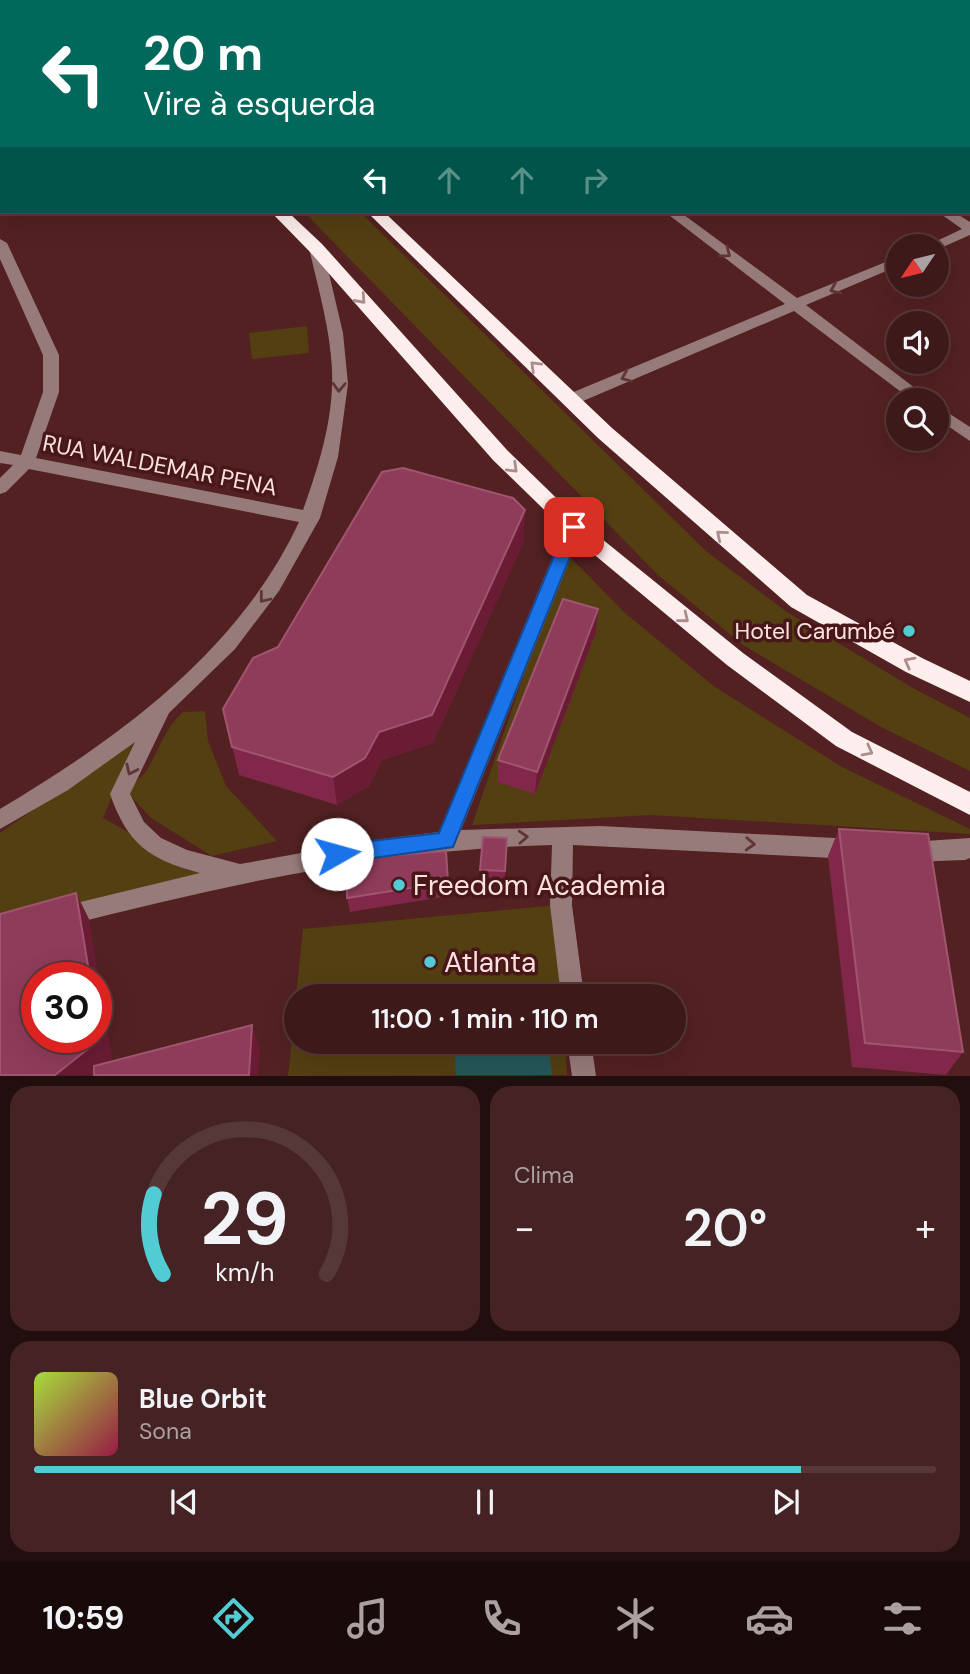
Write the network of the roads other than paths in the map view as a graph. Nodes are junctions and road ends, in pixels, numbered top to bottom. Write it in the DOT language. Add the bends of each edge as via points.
graph roads {
  1 [pos="281,214"];
  2 [pos="377,214"];
  3 [pos="675,214"];
  4 [pos="947,214"];
  5 [pos="970,227"];
  6 [pos="949,238"];
  7 [pos="0,243"];
  8 [pos="316,248"];
  9 [pos="886,266"];
  10 [pos="796,306"];
  11 [pos="906,388"];
  12 [pos="570,400"];
  13 [pos="949,420"];
  14 [pos="970,435"];
  15 [pos="0,457"];
  16 [pos="26,462"];
  17 [pos="0,488"];
  18 [pos="311,518"];
  19 [pos="574,527"];
  20 [pos="970,692"];
  21 [pos="163,710"];
  22 [pos="970,804"];
  23 [pos="0,820"];
  24 [pos="563,835"];
  25 [pos="446,841"];
  26 [pos="970,848"];
  27 [pos="237,872"];
  28 [pos="39,922"];
  29 [pos="571,984"];
  30 [pos="581,1054"];
  31 [pos="584,1076"];
  1 -- 8 [label="highway"];
  12 -- 2 [label="highway, one-way"];
  3 -- 10 [label="street, one-way"];
  4 -- 5 [label="street"];
  5 -- 6 [label="street"];
  7 -- 16 [label="street" via="51,355 51,392"];
  8 -- 18 [label="street, one-way" via="340,380 336,439"];
  8 -- 19 [label="highway, one-way" via="500,455"];
  9 -- 10 [label="street, one-way"];
  10 -- 11 [label="street"];
  10 -- 12 [label="street, one-way"];
  20 -- 12 [label="highway, one-way" via="799,601"];
  13 -- 14 [label="street"];
  15 -- 16 [label="street, RUA WALDEMAR PENA"];
  16 -- 17 [label="street"];
  16 -- 18 [label="street, RUA WALDEMAR PENA"];
  18 -- 21 [label="street, one-way" via="272,588 222,653"];
  19 -- 22 [label="highway, one-way" via="735,659 844,739"];
  19 -- 25 [label="street"];
  21 -- 23 [label="street" via="104,755"];
  21 -- 27 [label="street, one-way" via="120,794 129,819 145,839 170,852"];
  25 -- 24 [label="street, one-way"];
  24 -- 26 [label="street, one-way" via="925,853"];
  24 -- 29 [label="street" via="561,905"];
  25 -- 27 [label="street"];
  27 -- 28 [label="street"];
  30 -- 31 [label="street"];
}
